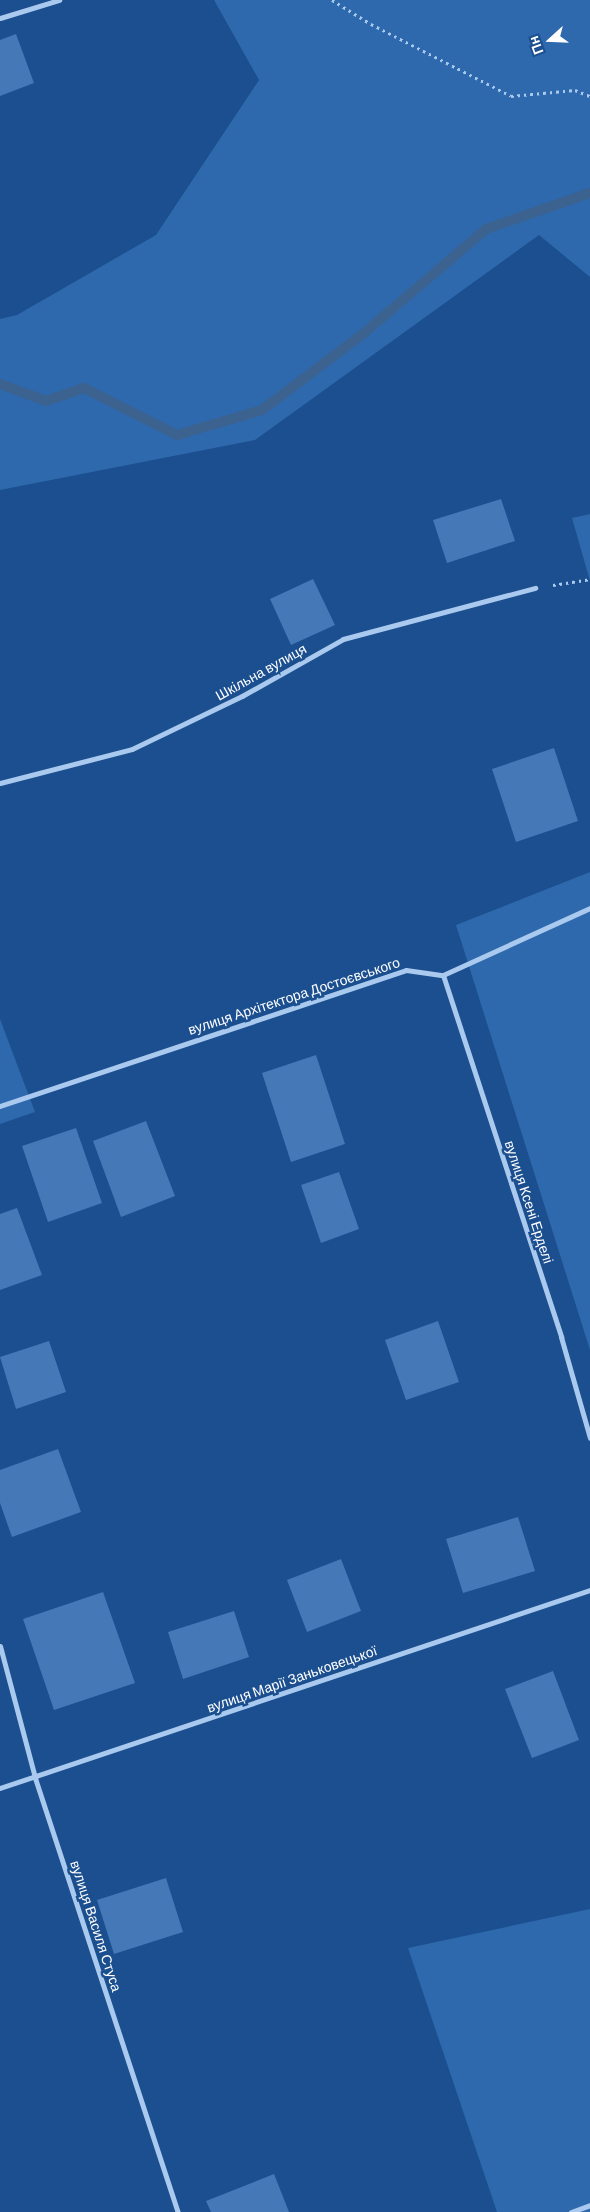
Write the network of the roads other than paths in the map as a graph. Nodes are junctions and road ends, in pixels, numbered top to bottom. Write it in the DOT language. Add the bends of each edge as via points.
graph roads {
  1 [pos="59,0"];
  2 [pos="0,18"];
  3 [pos="535,588"];
  4 [pos="0,783"];
  5 [pos="590,908"];
  6 [pos="443,975"];
  7 [pos="0,1106"];
  8 [pos="590,1438"];
  9 [pos="590,1590"];
  10 [pos="0,1646"];
  11 [pos="36,1778"];
  12 [pos="0,1788"];
  13 [pos="590,2205"];
  14 [pos="178,2212"];
  15 [pos="571,2212"];
  1 -- 2 [label="street"];
  3 -- 4 [label="street, Шкільна вулиця" via="343,639 242,696 132,749"];
  5 -- 6 [label="street"];
  6 -- 7 [label="street, вулиця Архітектора Достоєвського" via="406,970"];
  6 -- 8 [label="street, вулиця Ксені Ерделі" via="561,1337"];
  9 -- 11 [label="street, вулиця Марії Заньковецької"];
  10 -- 11 [label="street, вулиця Василя Стуса"];
  11 -- 12 [label="street, вулиця Марії Заньковецької"];
  11 -- 14 [label="street, вулиця Василя Стуса"];
  13 -- 15 [label="street"];
}
